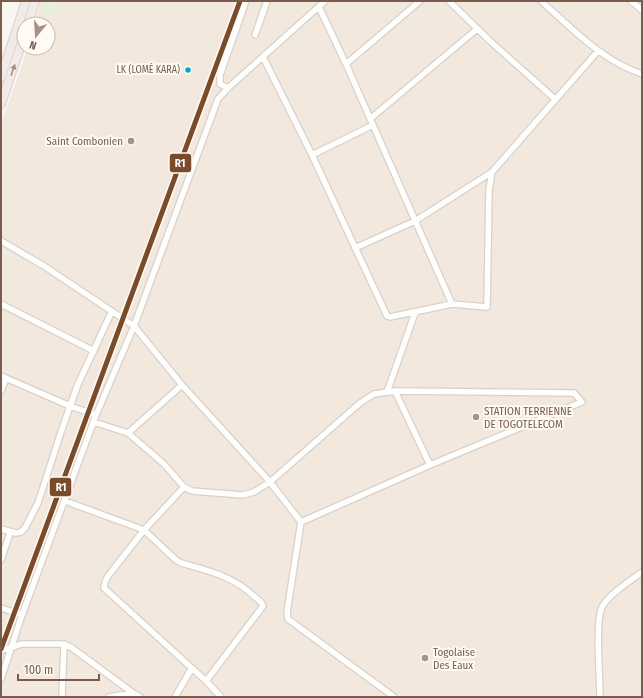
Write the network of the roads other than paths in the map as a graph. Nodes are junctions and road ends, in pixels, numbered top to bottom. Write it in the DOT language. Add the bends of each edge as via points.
graph roads {
  1 [pos="26,1"];
  2 [pos="35,1"];
  3 [pos="246,1"];
  4 [pos="267,1"];
  5 [pos="325,1"];
  6 [pos="420,1"];
  7 [pos="450,1"];
  8 [pos="541,1"];
  9 [pos="631,1"];
  10 [pos="319,7"];
  11 [pos="642,10"];
  12 [pos="30,16"];
  13 [pos="477,29"];
  14 [pos="255,35"];
  15 [pos="598,51"];
  16 [pos="17,56"];
  17 [pos="263,57"];
  18 [pos="346,64"];
  19 [pos="642,74"];
  20 [pos="1,77"];
  21 [pos="228,88"];
  22 [pos="555,99"];
  23 [pos="1,104"];
  24 [pos="370,119"];
  25 [pos="373,125"];
  26 [pos="312,155"];
  27 [pos="492,172"];
  28 [pos="415,221"];
  29 [pos="1,242"];
  30 [pos="355,248"];
  31 [pos="1,304"];
  32 [pos="452,304"];
  33 [pos="112,312"];
  34 [pos="415,313"];
  35 [pos="134,326"];
  36 [pos="94,352"];
  37 [pos="3,377"];
  38 [pos="182,385"];
  39 [pos="1,391"];
  40 [pos="395,391"];
  41 [pos="387,392"];
  42 [pos="70,406"];
  43 [pos="96,415"];
  44 [pos="94,422"];
  45 [pos="128,433"];
  46 [pos="430,465"];
  47 [pos="270,482"];
  48 [pos="184,487"];
  49 [pos="65,501"];
  50 [pos="302,522"];
  51 [pos="1,529"];
  52 [pos="144,530"];
  53 [pos="10,533"];
  54 [pos="1,560"];
  55 [pos="642,572"];
  56 [pos="1,608"];
  57 [pos="22,615"];
  58 [pos="64,644"];
  59 [pos="11,648"];
  60 [pos="1,650"];
  61 [pos="192,668"];
  62 [pos="1,679"];
  63 [pos="206,681"];
  64 [pos="133,693"];
  65 [pos="62,697"];
  66 [pos="109,697"];
  67 [pos="140,697"];
  68 [pos="175,697"];
  69 [pos="221,697"];
  70 [pos="394,697"];
  71 [pos="600,697"];
  1 -- 20 [label="highway"];
  2 -- 12 [label="highway"];
  3 -- 21 [label="street" via="220,75 220,84"];
  4 -- 14 [label="street"];
  5 -- 10 [label="street"];
  6 -- 18 [label="street"];
  7 -- 13 [label="street"];
  8 -- 15 [label="street"];
  9 -- 11 [label="street"];
  10 -- 17 [label="street"];
  10 -- 18 [label="street"];
  13 -- 22 [label="street"];
  13 -- 24 [label="street"];
  15 -- 19 [label="street"];
  15 -- 22 [label="street"];
  23 -- 16 [label="highway, one-way"];
  17 -- 21 [label="street"];
  17 -- 26 [label="street"];
  18 -- 24 [label="street"];
  21 -- 35 [label="street" via="218,99"];
  22 -- 27 [label="street"];
  24 -- 25 [label="street"];
  25 -- 26 [label="street"];
  25 -- 28 [label="street"];
  26 -- 30 [label="street"];
  27 -- 28 [label="street"];
  27 -- 32 [label="street" via="489,190 487,307"];
  28 -- 30 [label="street"];
  28 -- 32 [label="street"];
  29 -- 33 [label="street" via="44,266"];
  30 -- 34 [label="street" via="385,315 390,317"];
  31 -- 36 [label="street"];
  32 -- 34 [label="street"];
  33 -- 35 [label="street"];
  33 -- 36 [label="street"];
  34 -- 41 [label="street"];
  35 -- 38 [label="street"];
  35 -- 43 [label="street"];
  36 -- 42 [label="street"];
  37 -- 39 [label="street"];
  37 -- 42 [label="street"];
  38 -- 45 [label="street"];
  38 -- 47 [label="street"];
  40 -- 41 [label="street"];
  40 -- 46 [label="street"];
  40 -- 46 [label="street" via="574,393 582,402"];
  41 -- 47 [label="street" via="374,394 360,403"];
  42 -- 43 [label="street"];
  42 -- 53 [label="street" via="38,503 23,530 19,533"];
  43 -- 44 [label="street"];
  44 -- 45 [label="street"];
  44 -- 49 [label="street"];
  45 -- 48 [label="street" via="164,464"];
  46 -- 50 [label="street"];
  47 -- 48 [label="street" via="254,492 242,495 199,492"];
  47 -- 50 [label="street"];
  48 -- 52 [label="street"];
  49 -- 52 [label="street"];
  49 -- 57 [label="street"];
  50 -- 70 [label="street" via="288,619"];
  51 -- 53 [label="street"];
  52 -- 61 [label="street" via="108,576 104,588"];
  52 -- 63 [label="street" via="176,560 220,574 248,590 263,604"];
  53 -- 54 [label="street"];
  55 -- 71 [label="street" via="611,596 602,607 598,620"];
  56 -- 57 [label="street"];
  57 -- 59 [label="street"];
  58 -- 59 [label="street" via="21,644"];
  58 -- 64 [label="street"];
  58 -- 65 [label="street"];
  59 -- 60 [label="street"];
  59 -- 62 [label="street"];
  61 -- 63 [label="street"];
  61 -- 68 [label="street"];
  63 -- 69 [label="street"];
  64 -- 66 [label="street"];
  64 -- 67 [label="street"];
}
